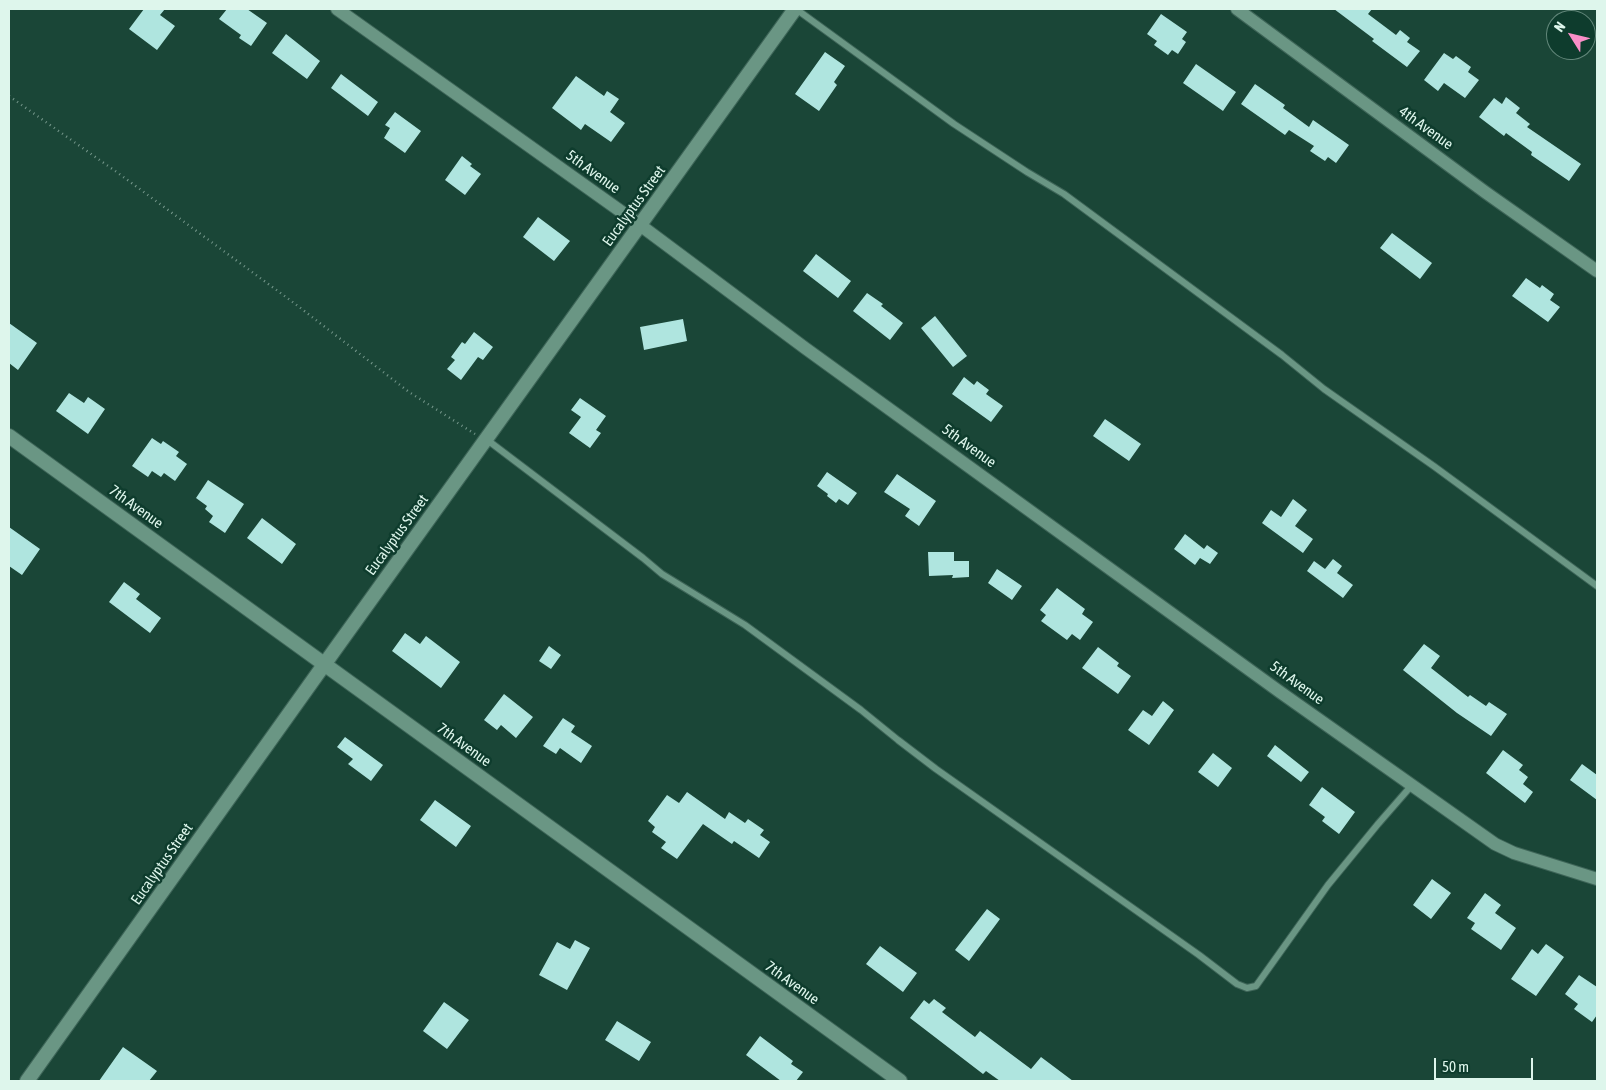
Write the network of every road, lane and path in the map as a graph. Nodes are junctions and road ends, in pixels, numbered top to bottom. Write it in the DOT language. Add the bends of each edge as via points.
graph roads {
  1 [pos="337,9"];
  2 [pos="796,9"];
  3 [pos="1237,9"];
  4 [pos="9,96"];
  5 [pos="640,225"];
  6 [pos="1597,271"];
  7 [pos="9,436"];
  8 [pos="486,439"];
  9 [pos="1597,586"];
  10 [pos="325,663"];
  11 [pos="1412,786"];
  12 [pos="1597,879"];
  13 [pos="27,1081"];
  14 [pos="900,1081"];
  1 -- 5 [label="street, 5th Avenue"];
  2 -- 5 [label="main road, Eucalyptus Street"];
  2 -- 9 [label="lane" via="954,124 1064,194"];
  3 -- 6 [label="street, 4th Avenue"];
  4 -- 8 [label="path" via="294,303 409,392 469,432"];
  5 -- 8 [label="main road, Eucalyptus Street"];
  5 -- 11 [label="street, 5th Avenue"];
  7 -- 10 [label="main road, 7th Avenue"];
  8 -- 10 [label="main road, Eucalyptus Street"];
  8 -- 11 [label="lane" via="662,574 745,625 928,763 1246,988 1256,986 1328,885"];
  10 -- 13 [label="main road, Eucalyptus Street"];
  10 -- 14 [label="main road, 7th Avenue"];
  11 -- 12 [label="street, 5th Avenue" via="1495,844"];
}
